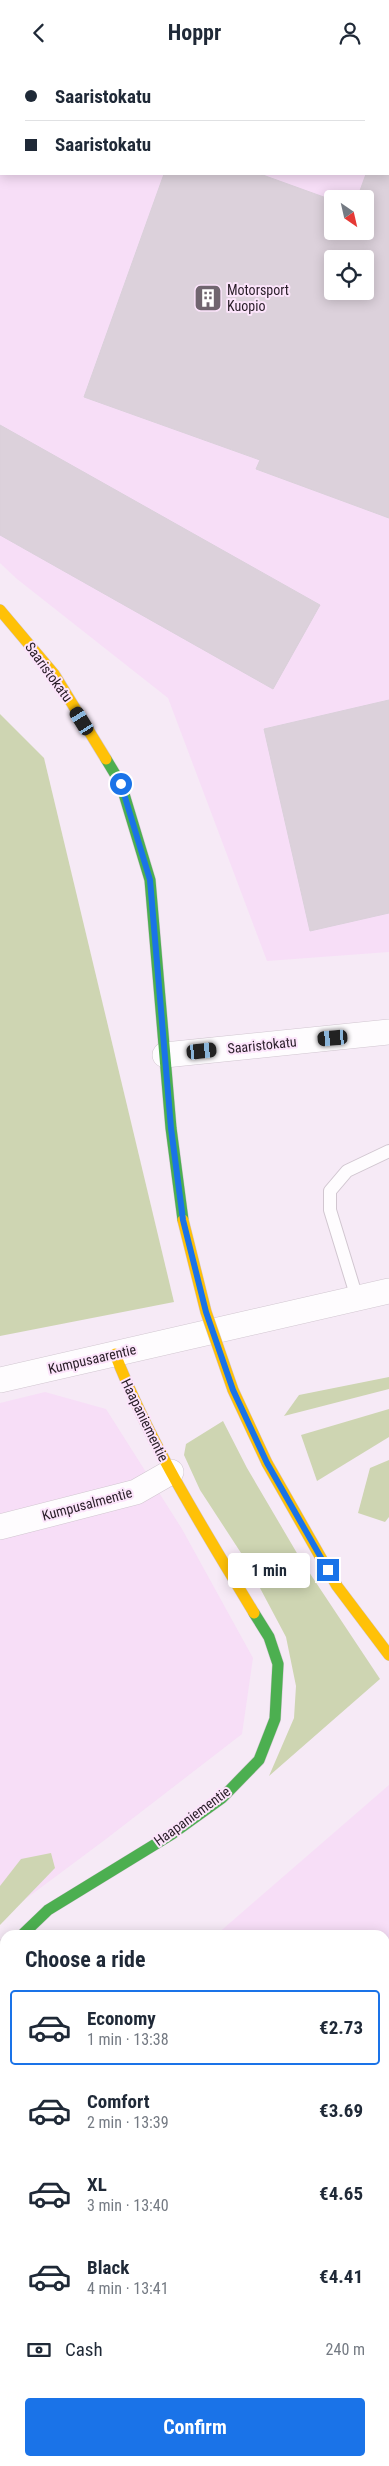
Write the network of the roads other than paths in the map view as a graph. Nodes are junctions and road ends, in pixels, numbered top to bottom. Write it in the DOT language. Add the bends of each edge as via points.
graph roads {
  1 [pos="0,610"];
  2 [pos="389,1033"];
  3 [pos="165,1055"];
  4 [pos="389,1151"];
  5 [pos="389,1291"];
  6 [pos="357,1298"];
  7 [pos="115,1354"];
  8 [pos="0,1379"];
  9 [pos="171,1472"];
  10 [pos="0,1527"];
  11 [pos="389,1655"];
  12 [pos="27,1930"];
  1 -- 3 [label="main road, Saaristokatu" via="54,674 121,784 150,880"];
  2 -- 3 [label="street, Saaristokatu"];
  3 -- 11 [label="main road, Saaristokatu, bridge" via="183,1220 206,1312 233,1390 267,1463 337,1586"];
  4 -- 6 [label="lane" via="347,1171 330,1191 330,1210"];
  5 -- 6 [label="street"];
  6 -- 7 [label="street, Kumpusaarentie"];
  7 -- 8 [label="street, Kumpusaarentie"];
  7 -- 9 [label="main road, Haapaniementie" via="128,1391"];
  9 -- 10 [label="street, Kumpusalmentie" via="136,1492"];
  9 -- 12 [label="main road, Haapaniementie" via="269,1637 278,1663 275,1719 259,1760 222,1798 172,1834 48,1910"];
}
